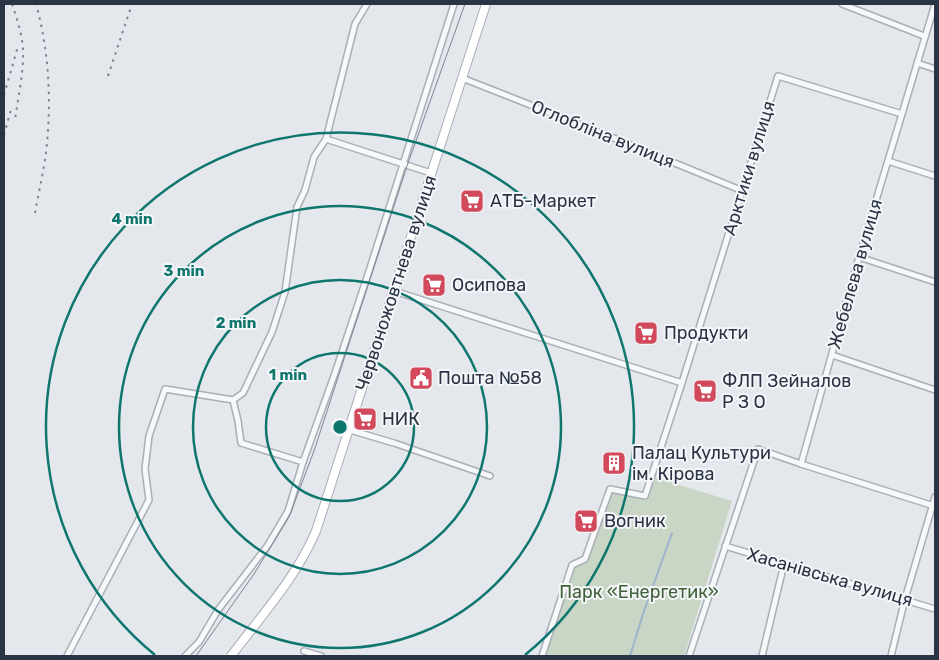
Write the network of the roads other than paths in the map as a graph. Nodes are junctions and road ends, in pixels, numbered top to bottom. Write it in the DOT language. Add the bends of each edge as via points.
graph roads {
  1 [pos="367,4"];
  2 [pos="454,4"];
  3 [pos="485,4"];
  4 [pos="842,4"];
  5 [pos="935,4"];
  6 [pos="924,36"];
  7 [pos="917,63"];
  8 [pos="935,69"];
  9 [pos="462,78"];
  10 [pos="902,114"];
  11 [pos="326,140"];
  12 [pos="888,161"];
  13 [pos="403,165"];
  14 [pos="431,173"];
  15 [pos="935,176"];
  16 [pos="743,191"];
  17 [pos="859,256"];
  18 [pos="935,282"];
  19 [pos="394,291"];
  20 [pos="832,355"];
  21 [pos="682,383"];
  22 [pos="935,390"];
  23 [pos="233,400"];
  24 [pos="350,430"];
  25 [pos="303,462"];
  26 [pos="801,464"];
  27 [pos="490,476"];
  28 [pos="935,498"];
  29 [pos="934,506"];
  30 [pos="725,546"];
  31 [pos="784,564"];
  32 [pos="905,599"];
  33 [pos="935,608"];
  34 [pos="304,651"];
  35 [pos="68,656"];
  36 [pos="185,656"];
  37 [pos="231,656"];
  38 [pos="321,656"];
  39 [pos="542,656"];
  40 [pos="689,656"];
  41 [pos="762,656"];
  42 [pos="890,656"];
  1 -- 11 [label="street" via="355,24"];
  2 -- 13 [label="street"];
  3 -- 9 [label="main road, Червоножовтнева вулиця"];
  4 -- 6 [label="street"];
  5 -- 6 [label="street, Жебелєва вулиця"];
  6 -- 7 [label="street, Жебелєва вулиця"];
  7 -- 8 [label="street"];
  7 -- 10 [label="street, Жебелєва вулиця"];
  9 -- 14 [label="main road, Червоножовтнева вулиця"];
  9 -- 16 [label="street, Оглобліна вулиця"];
  10 -- 12 [label="street, Жебелєва вулиця"];
  10 -- 16 [label="street, Арктики вулиця" via="778,76"];
  11 -- 13 [label="street"];
  11 -- 23 [label="street" via="314,157 297,207 285,292 272,332 243,392"];
  12 -- 15 [label="street"];
  12 -- 17 [label="street, Жебелєва вулиця"];
  13 -- 14 [label="street"];
  13 -- 25 [label="street"];
  14 -- 19 [label="main road, Червоножовтнева вулиця"];
  16 -- 21 [label="street, Арктики вулиця"];
  17 -- 18 [label="street"];
  17 -- 20 [label="street, Жебелєва вулиця"];
  19 -- 21 [label="street"];
  19 -- 24 [label="main road, Червоножовтнева вулиця"];
  20 -- 22 [label="street"];
  20 -- 26 [label="street, Жебелєва вулиця"];
  21 -- 39 [label="street, Арктики вулиця" via="644,496 610,489 585,559 572,565"];
  23 -- 25 [label="street" via="241,443"];
  23 -- 35 [label="street" via="165,389 149,436 145,469 149,500"];
  24 -- 27 [label="street"];
  24 -- 37 [label="main road, Червоножовтнева вулиця" via="307,552"];
  25 -- 36 [label="street" via="280,526 218,610 199,642"];
  26 -- 29 [label="street"];
  26 -- 30 [label="street" via="758,449"];
  28 -- 29 [label="street"];
  29 -- 32 [label="street"];
  30 -- 31 [label="street, Хасанівська вулиця"];
  30 -- 40 [label="street"];
  31 -- 32 [label="street, Хасанівська вулиця"];
  31 -- 41 [label="street"];
  32 -- 33 [label="street, Хасанівська вулиця"];
  32 -- 42 [label="street"];
  34 -- 38 [label="street"];
}
